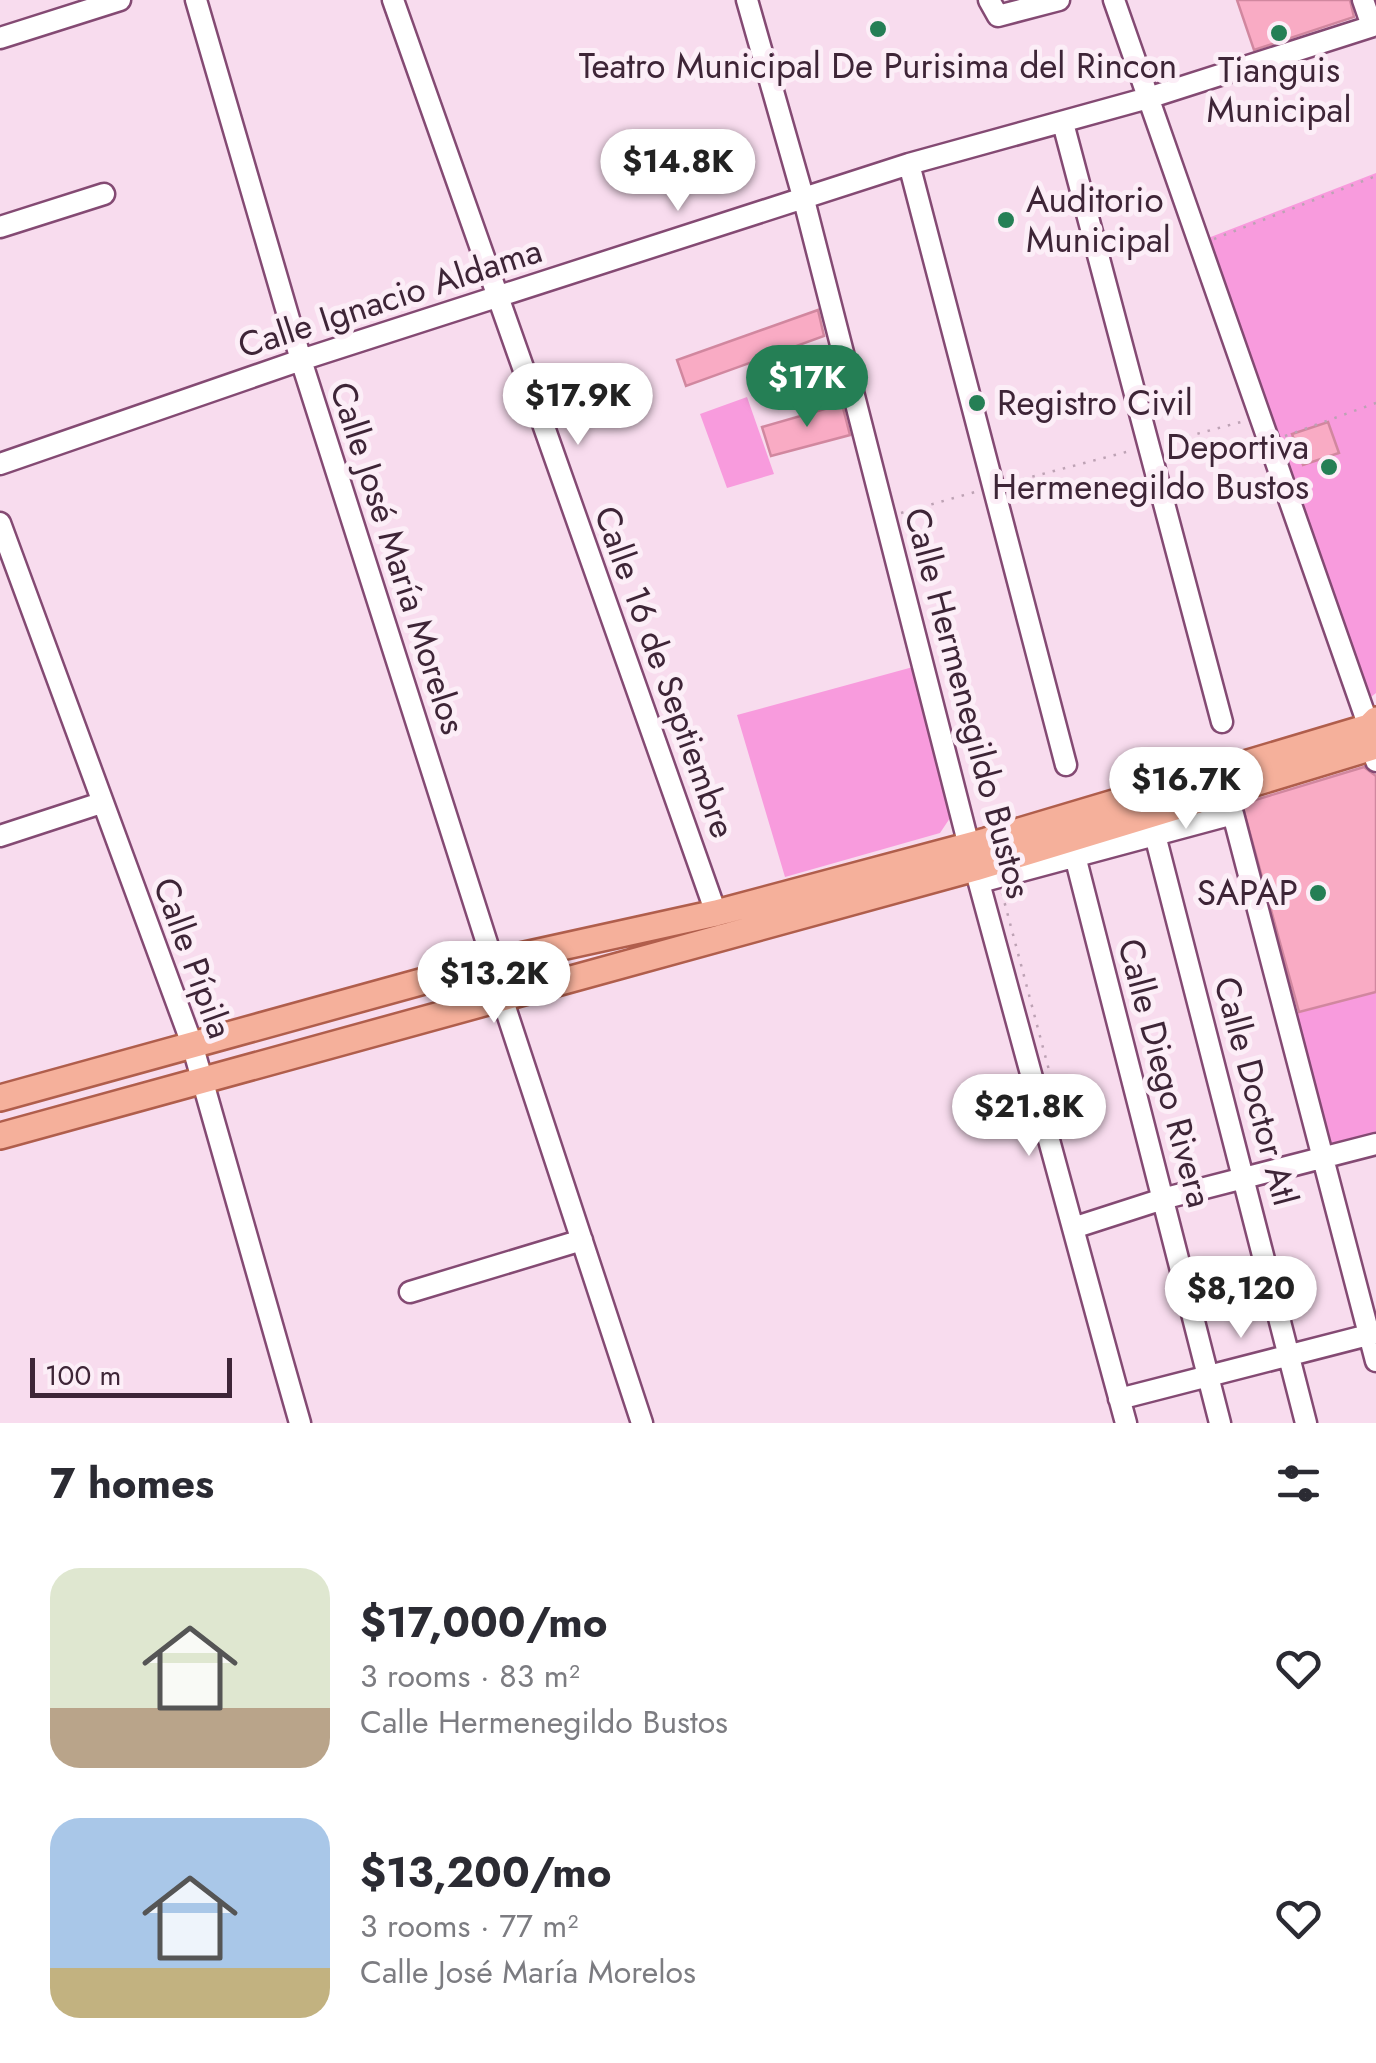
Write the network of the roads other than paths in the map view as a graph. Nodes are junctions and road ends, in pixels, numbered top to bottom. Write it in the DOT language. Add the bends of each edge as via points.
graph roads {
  1 [pos="120,0"];
  2 [pos="196,0"];
  3 [pos="393,0"];
  4 [pos="747,0"];
  5 [pos="989,0"];
  6 [pos="1059,0"];
  7 [pos="1114,0"];
  8 [pos="1363,0"];
  9 [pos="1374,26"];
  10 [pos="0,38"];
  11 [pos="1148,98"];
  12 [pos="1063,123"];
  13 [pos="909,164"];
  14 [pos="104,194"];
  15 [pos="804,200"];
  16 [pos="0,227"];
  17 [pos="498,297"];
  18 [pos="300,360"];
  19 [pos="0,464"];
  20 [pos="0,522"];
  21 [pos="1222,722"];
  22 [pos="1374,739"];
  23 [pos="1066,765"];
  24 [pos="100,803"];
  25 [pos="1155,835"];
  26 [pos="0,836"];
  27 [pos="1075,856"];
  28 [pos="981,868"];
  29 [pos="716,913"];
  30 [pos="494,962"];
  31 [pos="501,995"];
  32 [pos="192,1044"];
  33 [pos="202,1078"];
  34 [pos="0,1098"];
  35 [pos="0,1136"];
  36 [pos="1376,1144"];
  37 [pos="1325,1157"];
  38 [pos="1246,1176"];
  39 [pos="1166,1198"];
  40 [pos="1074,1228"];
  41 [pos="582,1240"];
  42 [pos="410,1292"];
  43 [pos="1372,1333"];
  44 [pos="1288,1355"];
  45 [pos="1376,1361"];
  46 [pos="1207,1376"];
  47 [pos="1119,1399"];
  48 [pos="300,1423"];
  49 [pos="642,1423"];
  50 [pos="1126,1423"];
  51 [pos="1220,1423"];
  52 [pos="1306,1423"];
  1 -- 10 [label="street"];
  2 -- 18 [label="street, Calle José María Morelos"];
  3 -- 17 [label="street, Calle 16 de Septiembre"];
  4 -- 15 [label="street, Calle Hermenegildo Bustos"];
  5 -- 6 [label="street" via="998,16"];
  7 -- 11 [label="street"];
  8 -- 9 [label="street"];
  9 -- 11 [label="street, Calle Ignacio Aldama"];
  11 -- 12 [label="street, Calle Ignacio Aldama"];
  11 -- 22 [label="street"];
  12 -- 13 [label="street, Calle Ignacio Aldama"];
  12 -- 21 [label="street"];
  13 -- 15 [label="street, Calle Ignacio Aldama"];
  13 -- 23 [label="street"];
  14 -- 16 [label="street"];
  15 -- 17 [label="street, Calle Ignacio Aldama"];
  15 -- 28 [label="street, Calle Hermenegildo Bustos"];
  17 -- 18 [label="street, Calle Ignacio Aldama"];
  17 -- 29 [label="street, Calle 16 de Septiembre"];
  18 -- 19 [label="street, Calle Ignacio Aldama"];
  18 -- 30 [label="street, Calle José María Morelos"];
  20 -- 24 [label="street, Calle Pípila"];
  22 -- 28 [label="main road"];
  24 -- 26 [label="street"];
  24 -- 32 [label="street, Calle Pípila"];
  25 -- 27 [label="street"];
  25 -- 37 [label="street" via="1233,814"];
  25 -- 38 [label="street, Calle Doctor Atl"];
  27 -- 28 [label="street"];
  27 -- 39 [label="street, Calle Diego Rivera"];
  28 -- 29 [label="main road"];
  28 -- 31 [label="main road"];
  28 -- 40 [label="street, Calle Hermenegildo Bustos"];
  29 -- 30 [label="main road"];
  30 -- 32 [label="main road"];
  31 -- 33 [label="main road"];
  31 -- 41 [label="street"];
  32 -- 33 [label="street, Calle Pípila"];
  32 -- 34 [label="main road"];
  33 -- 35 [label="main road"];
  33 -- 48 [label="street, Calle Pípila"];
  36 -- 37 [label="street"];
  37 -- 38 [label="street"];
  37 -- 43 [label="street"];
  38 -- 39 [label="street"];
  38 -- 44 [label="street, Calle Doctor Atl"];
  39 -- 40 [label="street"];
  39 -- 46 [label="street, Calle Diego Rivera"];
  40 -- 47 [label="street, Calle Hermenegildo Bustos"];
  41 -- 42 [label="street"];
  41 -- 49 [label="street"];
  43 -- 44 [label="street"];
  43 -- 45 [label="street"];
  44 -- 46 [label="street"];
  44 -- 52 [label="street, Calle Doctor Atl"];
  46 -- 47 [label="street"];
  46 -- 51 [label="street, Calle Diego Rivera"];
  47 -- 50 [label="street, Calle Hermenegildo Bustos"];
}
